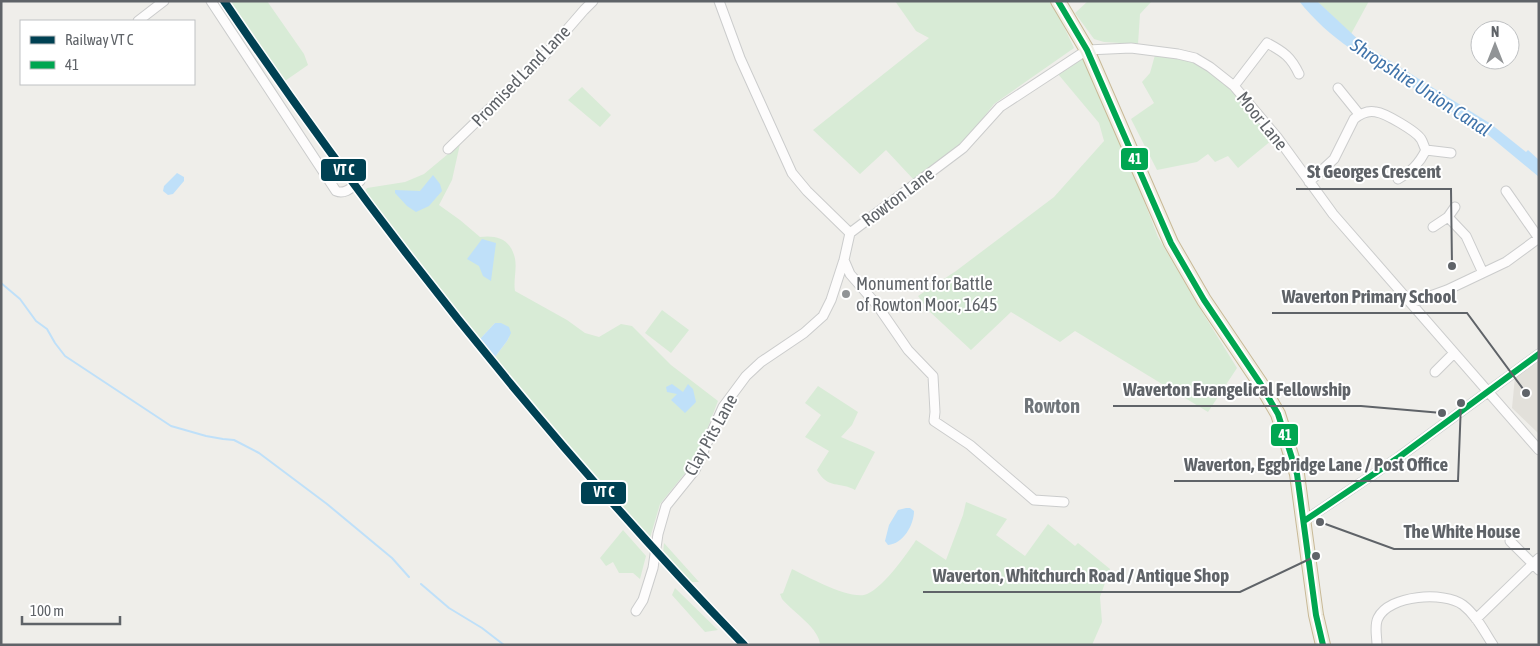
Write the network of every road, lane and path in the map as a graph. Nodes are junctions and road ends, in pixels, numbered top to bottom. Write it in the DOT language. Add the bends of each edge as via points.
graph roads {
  1 [pos="164,1"];
  2 [pos="211,1"];
  3 [pos="593,1"];
  4 [pos="719,1"];
  5 [pos="1058,1"];
  6 [pos="139,20"];
  7 [pos="1086,50"];
  8 [pos="1299,74"];
  9 [pos="1234,86"];
  10 [pos="1338,88"];
  11 [pos="1359,114"];
  12 [pos="448,149"];
  13 [pos="1426,150"];
  14 [pos="1451,153"];
  15 [pos="1398,179"];
  16 [pos="360,181"];
  17 [pos="1309,182"];
  18 [pos="1506,192"];
  19 [pos="1455,207"];
  20 [pos="1448,217"];
  21 [pos="1433,227"];
  22 [pos="850,233"];
  23 [pos="1538,238"];
  24 [pos="844,260"];
  25 [pos="1483,273"];
  26 [pos="1411,304"];
  27 [pos="1454,353"];
  28 [pos="1539,354"];
  29 [pos="1435,372"];
  30 [pos="1486,392"];
  31 [pos="1539,450"];
  32 [pos="1064,502"];
  33 [pos="1304,522"];
  34 [pos="1510,541"];
  35 [pos="1537,564"];
  36 [pos="636,610"];
  37 [pos="1476,619"];
  38 [pos="1323,645"];
  39 [pos="1377,645"];
  40 [pos="1493,645"];
  1 -- 6 [label="street"];
  2 -- 16 [label="street" via="336,191 346,192"];
  3 -- 12 [label="street, Promised Land Lane" via="545,55"];
  4 -- 22 [label="street, Rowton Lane" via="740,58 792,173"];
  5 -- 7 [label="highway"];
  7 -- 9 [label="street, Moor Lane" via="1131,48 1195,58"];
  7 -- 22 [label="street, Rowton Lane" via="1000,107 963,148"];
  7 -- 33 [label="highway" via="1171,242 1204,300 1278,414 1297,474"];
  8 -- 9 [label="street" via="1284,52 1267,43"];
  9 -- 17 [label="street, Moor Lane"];
  10 -- 11 [label="street"];
  11 -- 13 [label="street" via="1375,112 1390,118 1421,138"];
  11 -- 17 [label="street" via="1349,125 1334,159"];
  13 -- 14 [label="street"];
  13 -- 15 [label="street" via="1414,169"];
  17 -- 26 [label="street, Moor Lane"];
  18 -- 23 [label="street"];
  19 -- 20 [label="street"];
  20 -- 21 [label="street"];
  20 -- 25 [label="street" via="1466,236"];
  22 -- 24 [label="street, Clay Pits Lane"];
  23 -- 25 [label="street" via="1506,262"];
  24 -- 32 [label="street" via="850,274 877,305 908,350 933,376 934,421 970,445 1034,500"];
  24 -- 36 [label="street, Clay Pits Lane" via="822,316 751,371 723,407 695,470 666,506 653,568 643,600"];
  25 -- 26 [label="street"];
  26 -- 27 [label="street, Moor Lane"];
  27 -- 29 [label="street"];
  27 -- 30 [label="street, Moor Lane"];
  28 -- 30 [label="street"];
  30 -- 31 [label="street, Moor Lane"];
  30 -- 33 [label="street"];
  33 -- 38 [label="highway"];
  34 -- 35 [label="street"];
  35 -- 37 [label="street"];
  37 -- 39 [label="street" via="1462,604 1444,597 1423,596 1401,601 1385,608 1378,618"];
  37 -- 40 [label="street"];
}
